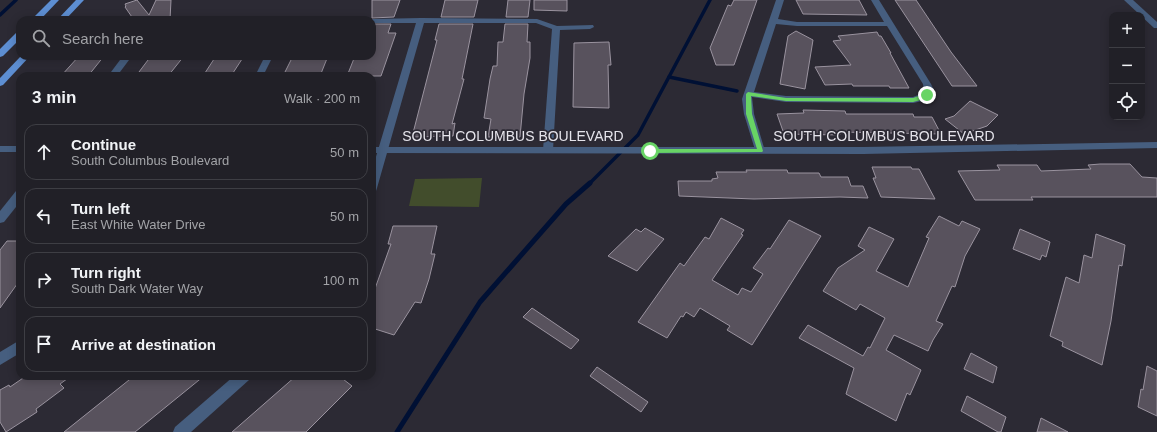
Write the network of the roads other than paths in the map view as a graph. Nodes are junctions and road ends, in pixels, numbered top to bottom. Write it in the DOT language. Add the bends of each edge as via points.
graph roads {
  1 [pos="55,0"];
  2 [pos="80,0"];
  3 [pos="780,0"];
  4 [pos="875,0"];
  5 [pos="1128,0"];
  6 [pos="39,16"];
  7 [pos="65,16"];
  8 [pos="422,20"];
  9 [pos="376,21"];
  10 [pos="773,21"];
  11 [pos="890,24"];
  12 [pos="1157,26"];
  13 [pos="590,27"];
  14 [pos="556,28"];
  15 [pos="16,38"];
  16 [pos="0,54"];
  17 [pos="22,60"];
  18 [pos="125,60"];
  19 [pos="267,60"];
  20 [pos="115,72"];
  21 [pos="261,72"];
  22 [pos="0,83"];
  23 [pos="748,94"];
  24 [pos="1157,145"];
  25 [pos="0,149"];
  26 [pos="16,150"];
  27 [pos="376,150"];
  28 [pos="383,150"];
  29 [pos="548,150"];
  30 [pos="760,151"];
  31 [pos="376,174"];
  32 [pos="16,199"];
  33 [pos="0,219"];
  34 [pos="16,349"];
  35 [pos="0,359"];
  36 [pos="239,380"];
  37 [pos="180,432"];
  1 -- 6 [label="main road"];
  2 -- 7 [label="main road"];
  3 -- 10 [label="street"];
  4 -- 11 [label="street"];
  5 -- 12 [label="street"];
  8 -- 9 [label="street"];
  8 -- 14 [label="street" via="537,20"];
  8 -- 28 [label="street"];
  10 -- 11 [label="street" via="797,24"];
  10 -- 23 [label="street"];
  11 -- 23 [label="street" via="927,84 932,97 913,100 786,99"];
  13 -- 14 [label="street"];
  14 -- 29 [label="street"];
  15 -- 16 [label="main road"];
  17 -- 22 [label="main road"];
  18 -- 20 [label="street"];
  19 -- 21 [label="street"];
  23 -- 30 [label="street" via="749,114"];
  24 -- 30 [label="street, SOUTH COLUMBUS BOULEVARD"];
  25 -- 26 [label="street"];
  27 -- 28 [label="street, SOUTH COLUMBUS BOULEVARD"];
  28 -- 29 [label="street, SOUTH COLUMBUS BOULEVARD"];
  28 -- 31 [label="street"];
  29 -- 30 [label="street, SOUTH COLUMBUS BOULEVARD"];
  32 -- 33 [label="street"];
  34 -- 35 [label="street"];
  36 -- 37 [label="street"];
}
